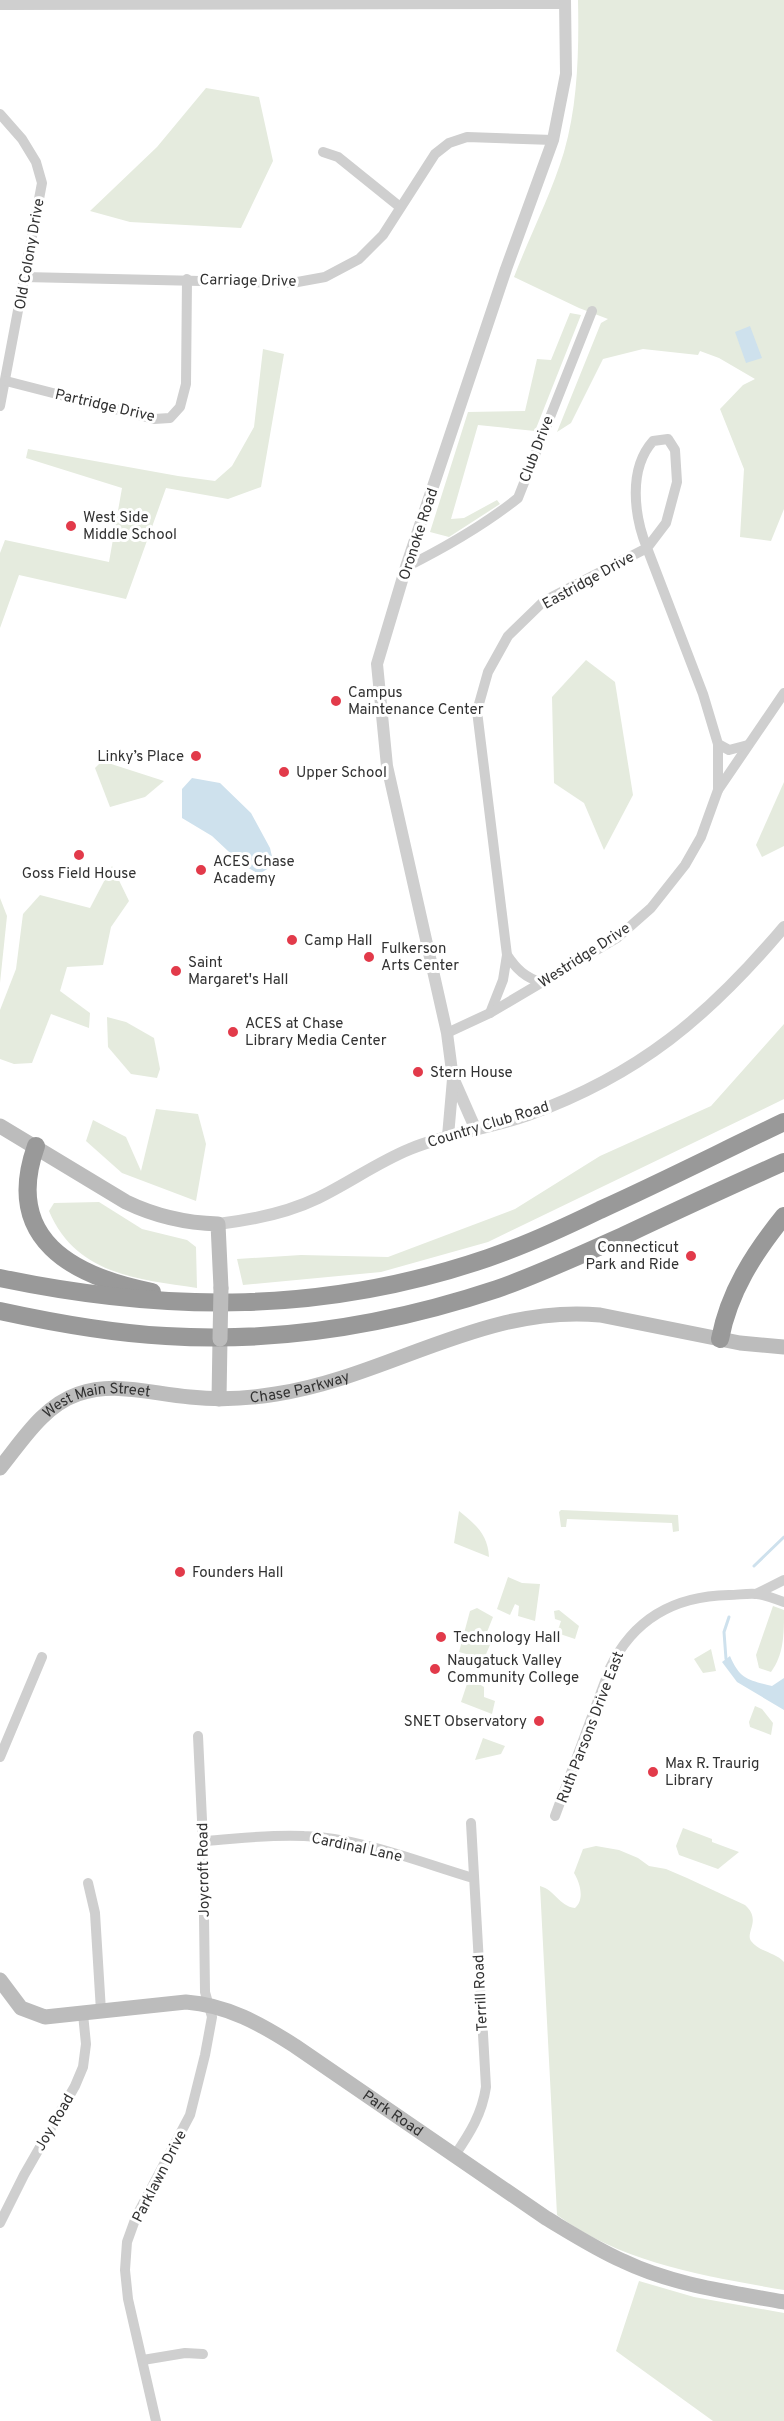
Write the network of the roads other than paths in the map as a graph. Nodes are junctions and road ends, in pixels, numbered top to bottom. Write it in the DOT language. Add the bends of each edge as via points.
graph roads {
  1 [pos="565,2"];
  2 [pos="0,4"];
  3 [pos="0,114"];
  4 [pos="553,140"];
  5 [pos="323,152"];
  6 [pos="400,207"];
  7 [pos="24,277"];
  8 [pos="187,279"];
  9 [pos="592,311"];
  10 [pos="6,381"];
  11 [pos="0,406"];
  12 [pos="636,482"];
  13 [pos="647,548"];
  14 [pos="406,567"];
  15 [pos="784,693"];
  16 [pos="718,744"];
  17 [pos="748,745"];
  18 [pos="718,790"];
  19 [pos="784,927"];
  20 [pos="507,955"];
  21 [pos="542,983"];
  22 [pos="490,1013"];
  23 [pos="447,1033"];
  24 [pos="453,1079"];
  25 [pos="784,1122"];
  26 [pos="0,1125"];
  27 [pos="476,1130"];
  28 [pos="448,1136"];
  29 [pos="36,1146"];
  30 [pos="784,1162"];
  31 [pos="784,1216"];
  32 [pos="218,1224"];
  33 [pos="0,1278"];
  34 [pos="279,1301"];
  35 [pos="0,1311"];
  36 [pos="720,1339"];
  37 [pos="784,1347"];
  38 [pos="219,1399"];
  39 [pos="0,1468"];
  40 [pos="784,1580"];
  41 [pos="756,1594"];
  42 [pos="784,1602"];
  43 [pos="42,1657"];
  44 [pos="198,1736"];
  45 [pos="0,1756"];
  46 [pos="555,1816"];
  47 [pos="471,1823"];
  48 [pos="203,1841"];
  49 [pos="473,1878"];
  50 [pos="88,1883"];
  51 [pos="0,1980"];
  52 [pos="208,2004"];
  53 [pos="101,2011"];
  54 [pos="83,2014"];
  55 [pos="455,2155"];
  56 [pos="0,2223"];
  57 [pos="784,2302"];
  58 [pos="203,2355"];
  59 [pos="143,2360"];
  60 [pos="156,2421"];
  1 -- 2 [label="street"];
  1 -- 4 [label="street, Oronoke Road" via="566,74"];
  3 -- 7 [label="street, Old Colony Drive" via="36,162 42,183"];
  4 -- 6 [label="street, Carriage Drive" via="466,137 449,143 435,154"];
  4 -- 14 [label="street, Oronoke Road"];
  5 -- 6 [label="street" via="338,157"];
  6 -- 8 [label="street, Carriage Drive" via="383,235 359,259 325,277 292,283"];
  7 -- 8 [label="street, Carriage Drive"];
  7 -- 10 [label="street, Old Colony Drive"];
  8 -- 10 [label="street, Partridge Drive" via="186,384 180,407 170,417 154,419"];
  9 -- 14 [label="street, Club Drive" via="518,498 453,544"];
  10 -- 11 [label="street, Old Colony Drive"];
  12 -- 13 [label="street, Westridge Drive" via="638,527"];
  12 -- 13 [label="street, Eastridge Drive" via="643,453 653,441 668,439 675,450 677,483 666,523"];
  13 -- 16 [label="street, Westridge Drive"];
  13 -- 20 [label="street, Eastridge Drive" via="544,601 508,636 488,672 477,711"];
  14 -- 23 [label="street, Oronoke Road" via="377,664 387,766"];
  15 -- 17 [label="street"];
  16 -- 17 [label="street" via="729,750"];
  16 -- 18 [label="street, Westridge Drive"];
  17 -- 18 [label="street"];
  18 -- 21 [label="street, Westridge Drive" via="701,837 685,865 651,908 617,938"];
  19 -- 27 [label="street, Country Club Road" via="730,988 648,1056 540,1111"];
  20 -- 21 [label="street" via="519,972"];
  20 -- 22 [label="street, Eastridge Drive" via="503,980"];
  21 -- 22 [label="street, Westridge Drive"];
  22 -- 23 [label="street, Westridge Drive"];
  23 -- 24 [label="street, Oronoke Road"];
  24 -- 27 [label="street, Oronoke Road"];
  24 -- 28 [label="street, Oronoke Road"];
  25 -- 34 [label="highway" via="586,1217 489,1258 387,1286"];
  26 -- 29 [label="main road"];
  27 -- 28 [label="street, Country Club Road"];
  28 -- 32 [label="street, Country Club Road" via="398,1155 291,1209"];
  29 -- 32 [label="main road" via="145,1210 183,1221"];
  29 -- 34 [label="highway" via="27,1182 27,1206 48,1243 71,1264 100,1278 153,1292"];
  30 -- 35 [label="highway" via="508,1285 429,1309 358,1324 279,1334 168,1336 97,1329"];
  31 -- 36 [label="highway" via="739,1281"];
  32 -- 38 [label="main road, bridge"];
  33 -- 34 [label="highway" via="67,1292 136,1300 207,1304"];
  36 -- 37 [label="main road, Chase Parkway"];
  36 -- 38 [label="main road, Chase Parkway" via="612,1317 554,1314 487,1326 307,1388"];
  38 -- 39 [label="main road, West Main Street" via="124,1388 85,1392 60,1402 45,1414"];
  40 -- 41 [label="street"];
  41 -- 42 [label="street"];
  41 -- 46 [label="street, Ruth Parsons Drive East" via="713,1595 684,1601 651,1617 622,1645 606,1677"];
  43 -- 45 [label="street"];
  44 -- 48 [label="street, Joycroft Road"];
  47 -- 49 [label="street, Terrill Road"];
  48 -- 49 [label="street, Cardinal Lane" via="304,1836 341,1840"];
  48 -- 52 [label="street, Joycroft Road"];
  49 -- 55 [label="street, Terrill Road" via="486,2087 476,2123"];
  50 -- 53 [label="street" via="95,1914"];
  51 -- 54 [label="main road, Park Road" via="17,2004 30,2013 45,2017"];
  52 -- 53 [label="main road, Park Road" via="168,2002"];
  52 -- 55 [label="main road, Park Road" via="265,2027"];
  52 -- 59 [label="street, Parklawn Drive" via="212,2016 190,2115 136,2217 127,2242 128,2299"];
  53 -- 54 [label="main road, Park Road"];
  54 -- 56 [label="street, Joy Road" via="83,2067"];
  55 -- 57 [label="main road, Park Road" via="546,2218 624,2262 686,2282"];
  58 -- 59 [label="street" via="185,2353"];
  59 -- 60 [label="street, Parklawn Drive"];
}
